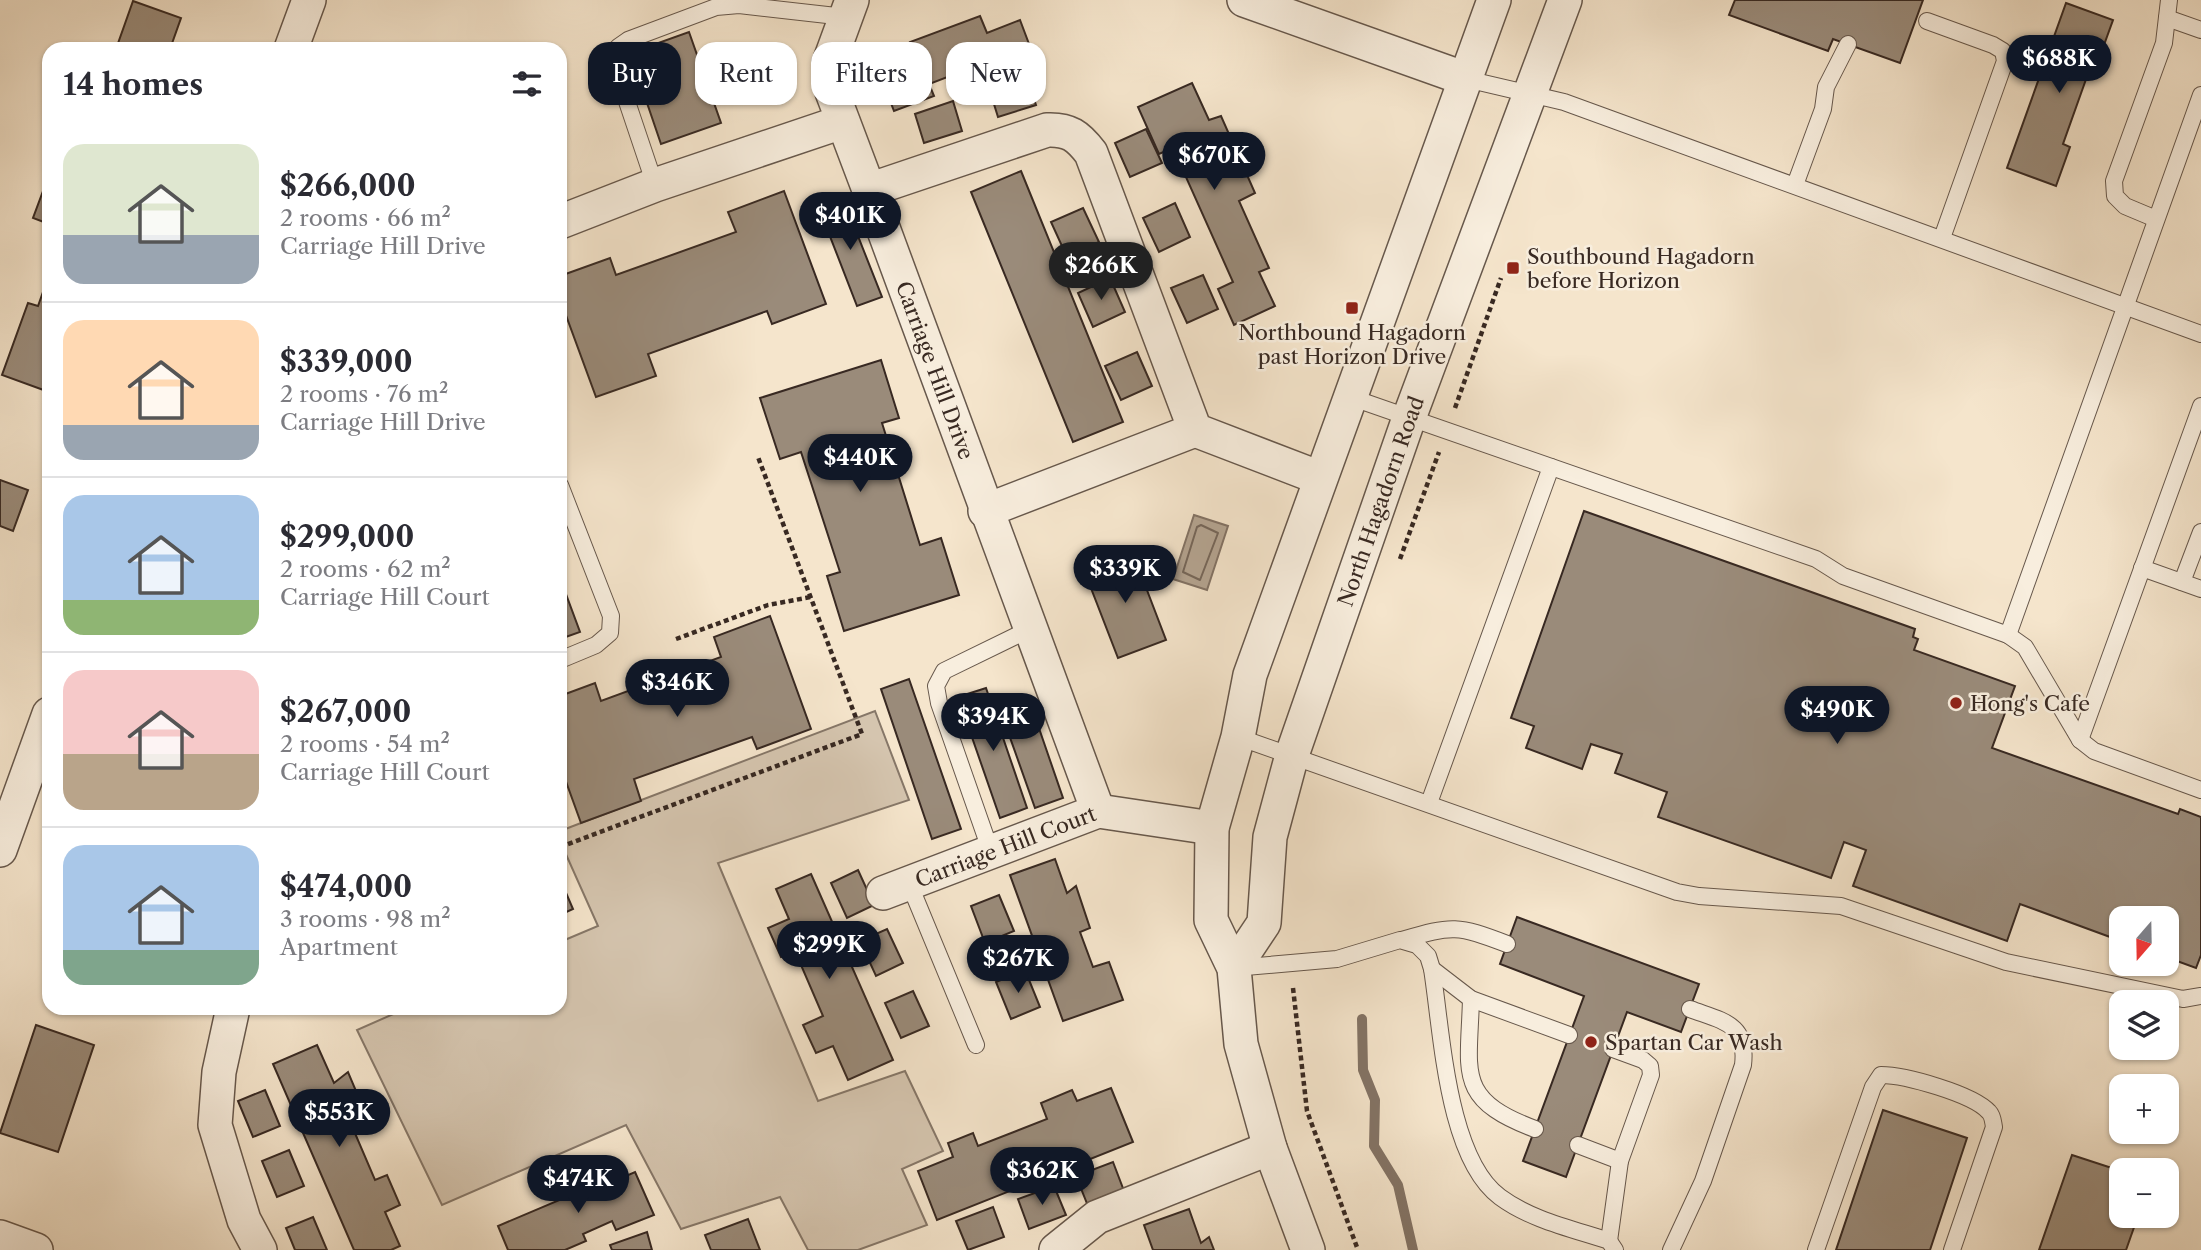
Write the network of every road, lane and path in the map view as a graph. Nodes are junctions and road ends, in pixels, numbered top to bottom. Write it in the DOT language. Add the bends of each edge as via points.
graph roads {
  1 [pos="309,0"];
  2 [pos="1244,0"];
  3 [pos="1494,0"];
  4 [pos="1565,0"];
  5 [pos="2169,0"];
  6 [pos="849,9"];
  7 [pos="2167,18"];
  8 [pos="1927,21"];
  9 [pos="2201,30"];
  10 [pos="294,42"];
  11 [pos="1848,44"];
  12 [pos="1466,79"];
  13 [pos="1530,94"];
  14 [pos="2201,95"];
  15 [pos="842,122"];
  16 [pos="655,185"];
  17 [pos="1796,185"];
  18 [pos="869,190"];
  19 [pos="567,219"];
  20 [pos="2156,219"];
  21 [pos="1942,238"];
  22 [pos="1503,273"];
  23 [pos="2126,307"];
  24 [pos="2201,334"];
  25 [pos="1350,397"];
  26 [pos="2201,406"];
  27 [pos="1409,418"];
  28 [pos="1195,430"];
  29 [pos="1447,431"];
  30 [pos="758,457"];
  31 [pos="1551,467"];
  32 [pos="1320,478"];
  33 [pos="567,503"];
  34 [pos="985,511"];
  35 [pos="2201,532"];
  36 [pos="1399,560"];
  37 [pos="2142,568"];
  38 [pos="2182,582"];
  39 [pos="2201,589"];
  40 [pos="811,597"];
  41 [pos="1030,629"];
  42 [pos="2008,635"];
  43 [pos="676,639"];
  44 [pos="567,657"];
  45 [pos="42,734"];
  46 [pos="1238,737"];
  47 [pos="2080,740"];
  48 [pos="1292,755"];
  49 [pos="2201,790"];
  50 [pos="1429,803"];
  51 [pos="1098,811"];
  52 [pos="1212,828"];
  53 [pos="567,844"];
  54 [pos="0,850"];
  55 [pos="991,852"];
  56 [pos="896,888"];
  57 [pos="1400,940"];
  58 [pos="1507,944"];
  59 [pos="1296,963"];
  60 [pos="1234,968"];
  61 [pos="1432,969"];
  62 [pos="2201,996"];
  63 [pos="1471,999"];
  64 [pos="1690,1009"];
  65 [pos="231,1015"];
  66 [pos="1569,1035"];
  67 [pos="976,1045"];
  68 [pos="1613,1049"];
  69 [pos="1535,1129"];
  70 [pos="1578,1145"];
  71 [pos="1270,1148"];
  72 [pos="1620,1161"];
  73 [pos="0,1237"];
  74 [pos="1612,1246"];
  75 [pos="36,1250"];
  76 [pos="260,1250"];
  77 [pos="1056,1250"];
  78 [pos="1308,1250"];
  79 [pos="1359,1250"];
  80 [pos="1671,1250"];
  81 [pos="1816,1250"];
  82 [pos="1952,1250"];
  1 -- 10 [label="street"];
  2 -- 12 [label="street"];
  3 -- 12 [label="street"];
  4 -- 13 [label="street, North Hagadorn Road"];
  5 -- 7 [label="lane"];
  6 -- 15 [label="street, Carriage Hill Drive" via="829,63"];
  6 -- 16 [label="lane" via="716,7 618,47 614,63"];
  7 -- 9 [label="lane"];
  7 -- 20 [label="lane" via="2164,43 2114,181 2115,196 2125,206"];
  8 -- 21 [label="lane" via="1993,45 2003,51 2005,61"];
  11 -- 17 [label="lane" via="1826,86 1823,109"];
  12 -- 13 [label="lane"];
  12 -- 25 [label="street"];
  13 -- 17 [label="lane" via="1576,106"];
  13 -- 27 [label="street, North Hagadorn Road"];
  14 -- 20 [label="lane"];
  15 -- 16 [label="street"];
  15 -- 18 [label="street, Carriage Hill Drive"];
  16 -- 19 [label="street"];
  17 -- 21 [label="lane"];
  18 -- 28 [label="street" via="1047,130 1064,130 1080,139 1091,153"];
  18 -- 34 [label="street, Carriage Hill Drive"];
  20 -- 23 [label="lane"];
  21 -- 23 [label="lane"];
  22 -- 29 [label="path"];
  23 -- 24 [label="lane"];
  23 -- 42 [label="lane"];
  25 -- 27 [label="lane"];
  25 -- 32 [label="street"];
  26 -- 37 [label="lane"];
  27 -- 29 [label="lane"];
  27 -- 48 [label="street, North Hagadorn Road"];
  28 -- 32 [label="street"];
  28 -- 34 [label="street"];
  29 -- 31 [label="lane"];
  29 -- 36 [label="path"];
  30 -- 40 [label="path"];
  31 -- 42 [label="lane" via="1816,559 1843,576"];
  31 -- 50 [label="lane"];
  32 -- 46 [label="street" via="1250,675"];
  33 -- 44 [label="lane" via="611,616 610,633 596,645"];
  34 -- 41 [label="street, Carriage Hill Drive"];
  35 -- 38 [label="lane"];
  37 -- 38 [label="lane"];
  37 -- 47 [label="lane"];
  38 -- 39 [label="lane"];
  40 -- 43 [label="path" via="768,605"];
  40 -- 53 [label="path" via="862,734"];
  41 -- 51 [label="street, Carriage Hill Drive"];
  41 -- 55 [label="lane" via="944,671 936,686"];
  42 -- 47 [label="lane" via="2025,647"];
  45 -- 54 [label="street"];
  46 -- 48 [label="lane"];
  46 -- 52 [label="street"];
  47 -- 49 [label="lane" via="2094,751"];
  48 -- 50 [label="lane"];
  48 -- 60 [label="street, North Hagadorn Road" via="1270,837 1264,923"];
  50 -- 62 [label="lane" via="1677,892 1841,906 2025,967 2183,999"];
  51 -- 52 [label="street, Carriage Hill Court"];
  51 -- 55 [label="street, Carriage Hill Court"];
  52 -- 60 [label="street" via="1211,920"];
  55 -- 56 [label="street, Carriage Hill Court"];
  56 -- 67 [label="lane"];
  57 -- 58 [label="lane" via="1447,927"];
  57 -- 59 [label="lane" via="1337,959"];
  57 -- 61 [label="lane" via="1417,945"];
  59 -- 60 [label="lane"];
  59 -- 79 [label="path" via="1292,1000 1307,1111"];
  60 -- 71 [label="street" via="1241,1044"];
  61 -- 63 [label="lane"];
  61 -- 74 [label="lane" via="1457,1128 1477,1172 1498,1196 1522,1211"];
  63 -- 66 [label="lane"];
  63 -- 69 [label="lane" via="1469,1072 1475,1089 1488,1108"];
  64 -- 80 [label="lane" via="1727,1022 1739,1033 1745,1048 1703,1181"];
  65 -- 76 [label="street" via="219,1072 215,1125 244,1220"];
  68 -- 72 [label="lane" via="1643,1060 1651,1075"];
  70 -- 72 [label="lane"];
  71 -- 77 [label="street" via="1097,1217"];
  71 -- 78 [label="street"];
  72 -- 74 [label="lane"];
  73 -- 75 [label="street"];
  81 -- 82 [label="lane" via="1873,1087 1881,1075 1898,1075 1977,1102 1991,1114 1994,1127"];
}
